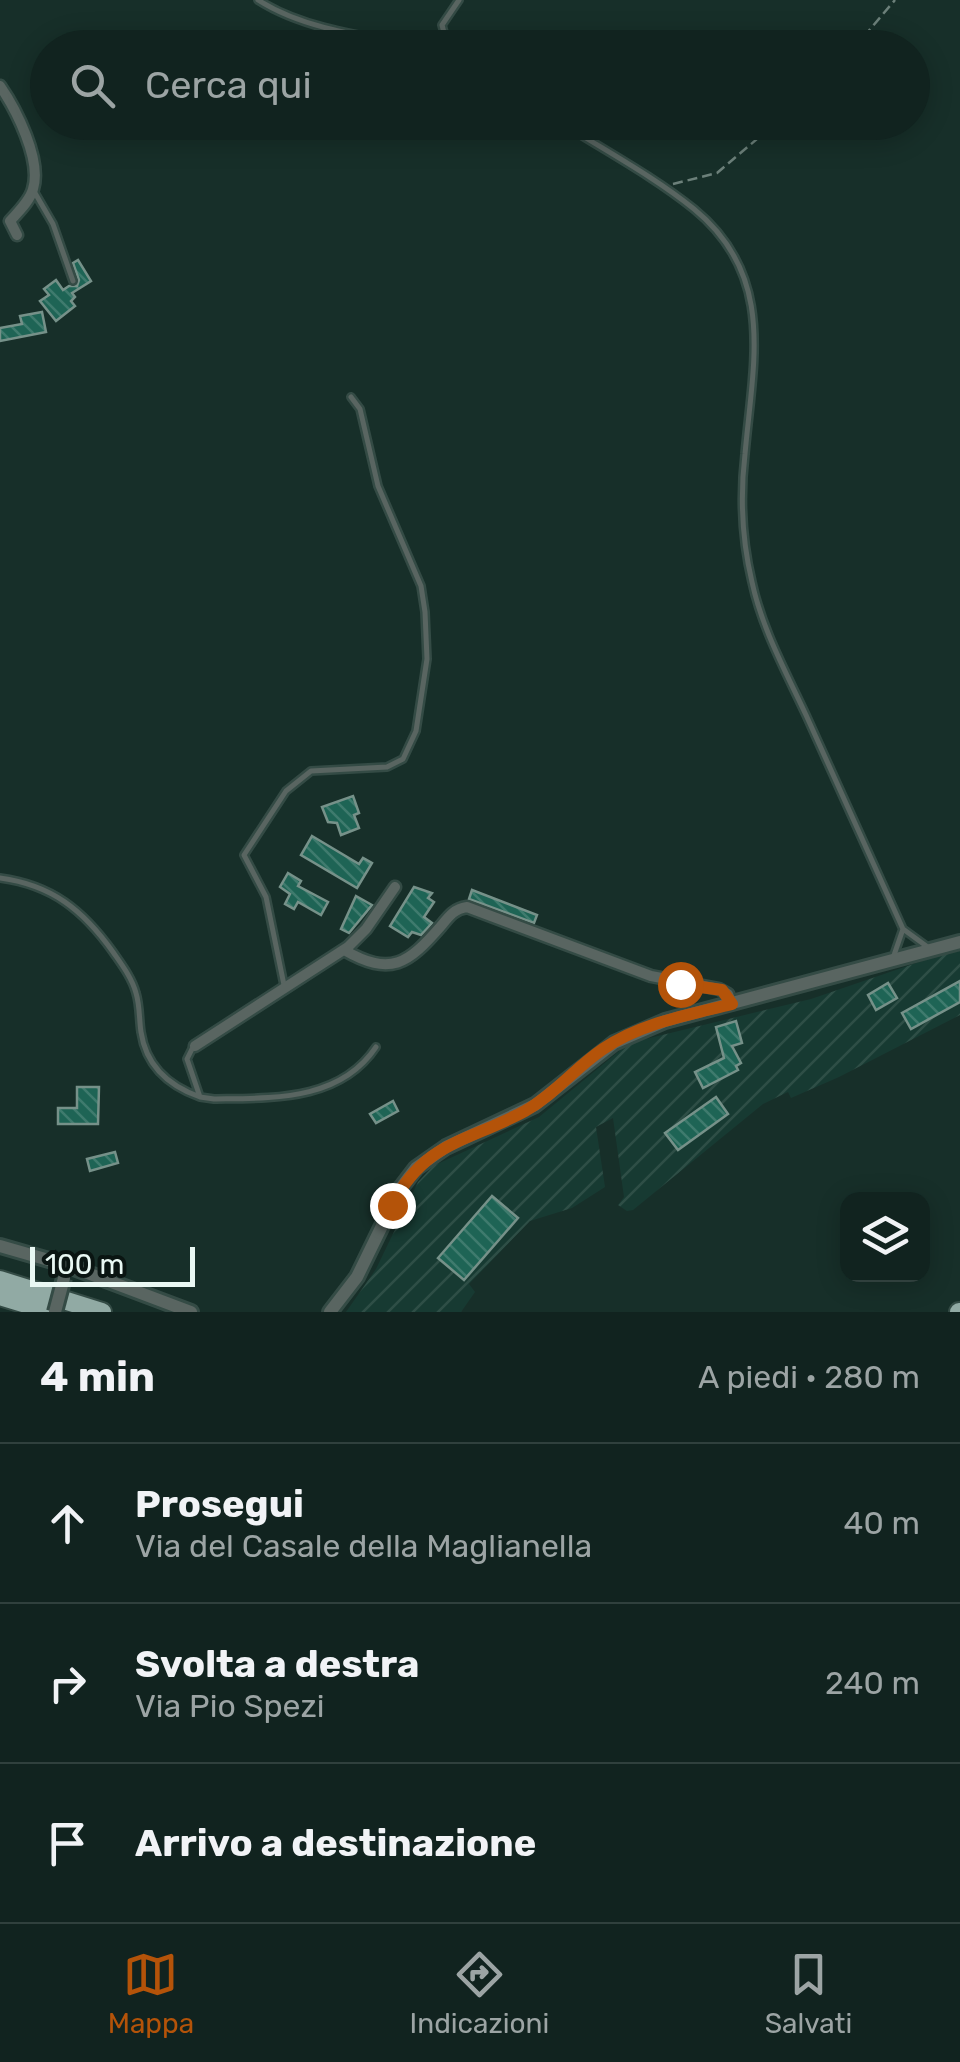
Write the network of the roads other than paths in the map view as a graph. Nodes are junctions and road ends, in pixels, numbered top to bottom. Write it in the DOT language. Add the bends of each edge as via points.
graph roads {
  1 [pos="258,0"];
  2 [pos="459,0"];
  3 [pos="344,30"];
  4 [pos="443,30"];
  5 [pos="0,86"];
  6 [pos="588,140"];
  7 [pos="33,190"];
  8 [pos="17,235"];
  9 [pos="73,281"];
  10 [pos="350,396"];
  11 [pos="0,878"];
  12 [pos="396,887"];
  13 [pos="903,928"];
  14 [pos="960,942"];
  15 [pos="344,950"];
  16 [pos="932,950"];
  17 [pos="892,960"];
  18 [pos="284,988"];
  19 [pos="732,1004"];
  20 [pos="195,1046"];
  21 [pos="376,1047"];
  22 [pos="200,1098"];
  23 [pos="0,1246"];
  24 [pos="65,1271"];
  25 [pos="0,1280"];
  26 [pos="0,1296"];
  27 [pos="53,1312"];
  28 [pos="102,1312"];
  29 [pos="191,1312"];
  30 [pos="330,1312"];
  1 -- 3 [label="lane"];
  2 -- 4 [label="lane"];
  5 -- 7 [label="street" via="29,145"];
  6 -- 13 [label="lane" via="695,210 733,252 748,285 756,338 742,496 752,582 769,635"];
  7 -- 8 [label="street" via="10,221"];
  7 -- 9 [label="lane"];
  10 -- 18 [label="lane" via="420,586 426,612 424,692 403,759 387,767 311,771 286,791 244,855 266,898"];
  11 -- 22 [label="lane" via="50,891 90,922 133,983 151,1063"];
  12 -- 15 [label="street"];
  13 -- 16 [label="lane"];
  13 -- 17 [label="lane"];
  14 -- 16 [label="street"];
  15 -- 18 [label="street"];
  15 -- 19 [label="street" via="379,965 400,963 462,907 475,908 651,976 719,989"];
  16 -- 17 [label="street"];
  17 -- 19 [label="street"];
  18 -- 20 [label="street"];
  19 -- 30 [label="street" via="627,1036 535,1105 426,1159 403,1184 363,1266"];
  20 -- 22 [label="lane" via="187,1064"];
  21 -- 22 [label="lane" via="366,1063 313,1093"];
  23 -- 24 [label="street"];
  24 -- 27 [label="street, bridge"];
  24 -- 29 [label="street"];
  25 -- 28 [label="highway"];
  26 -- 27 [label="highway"];
}
